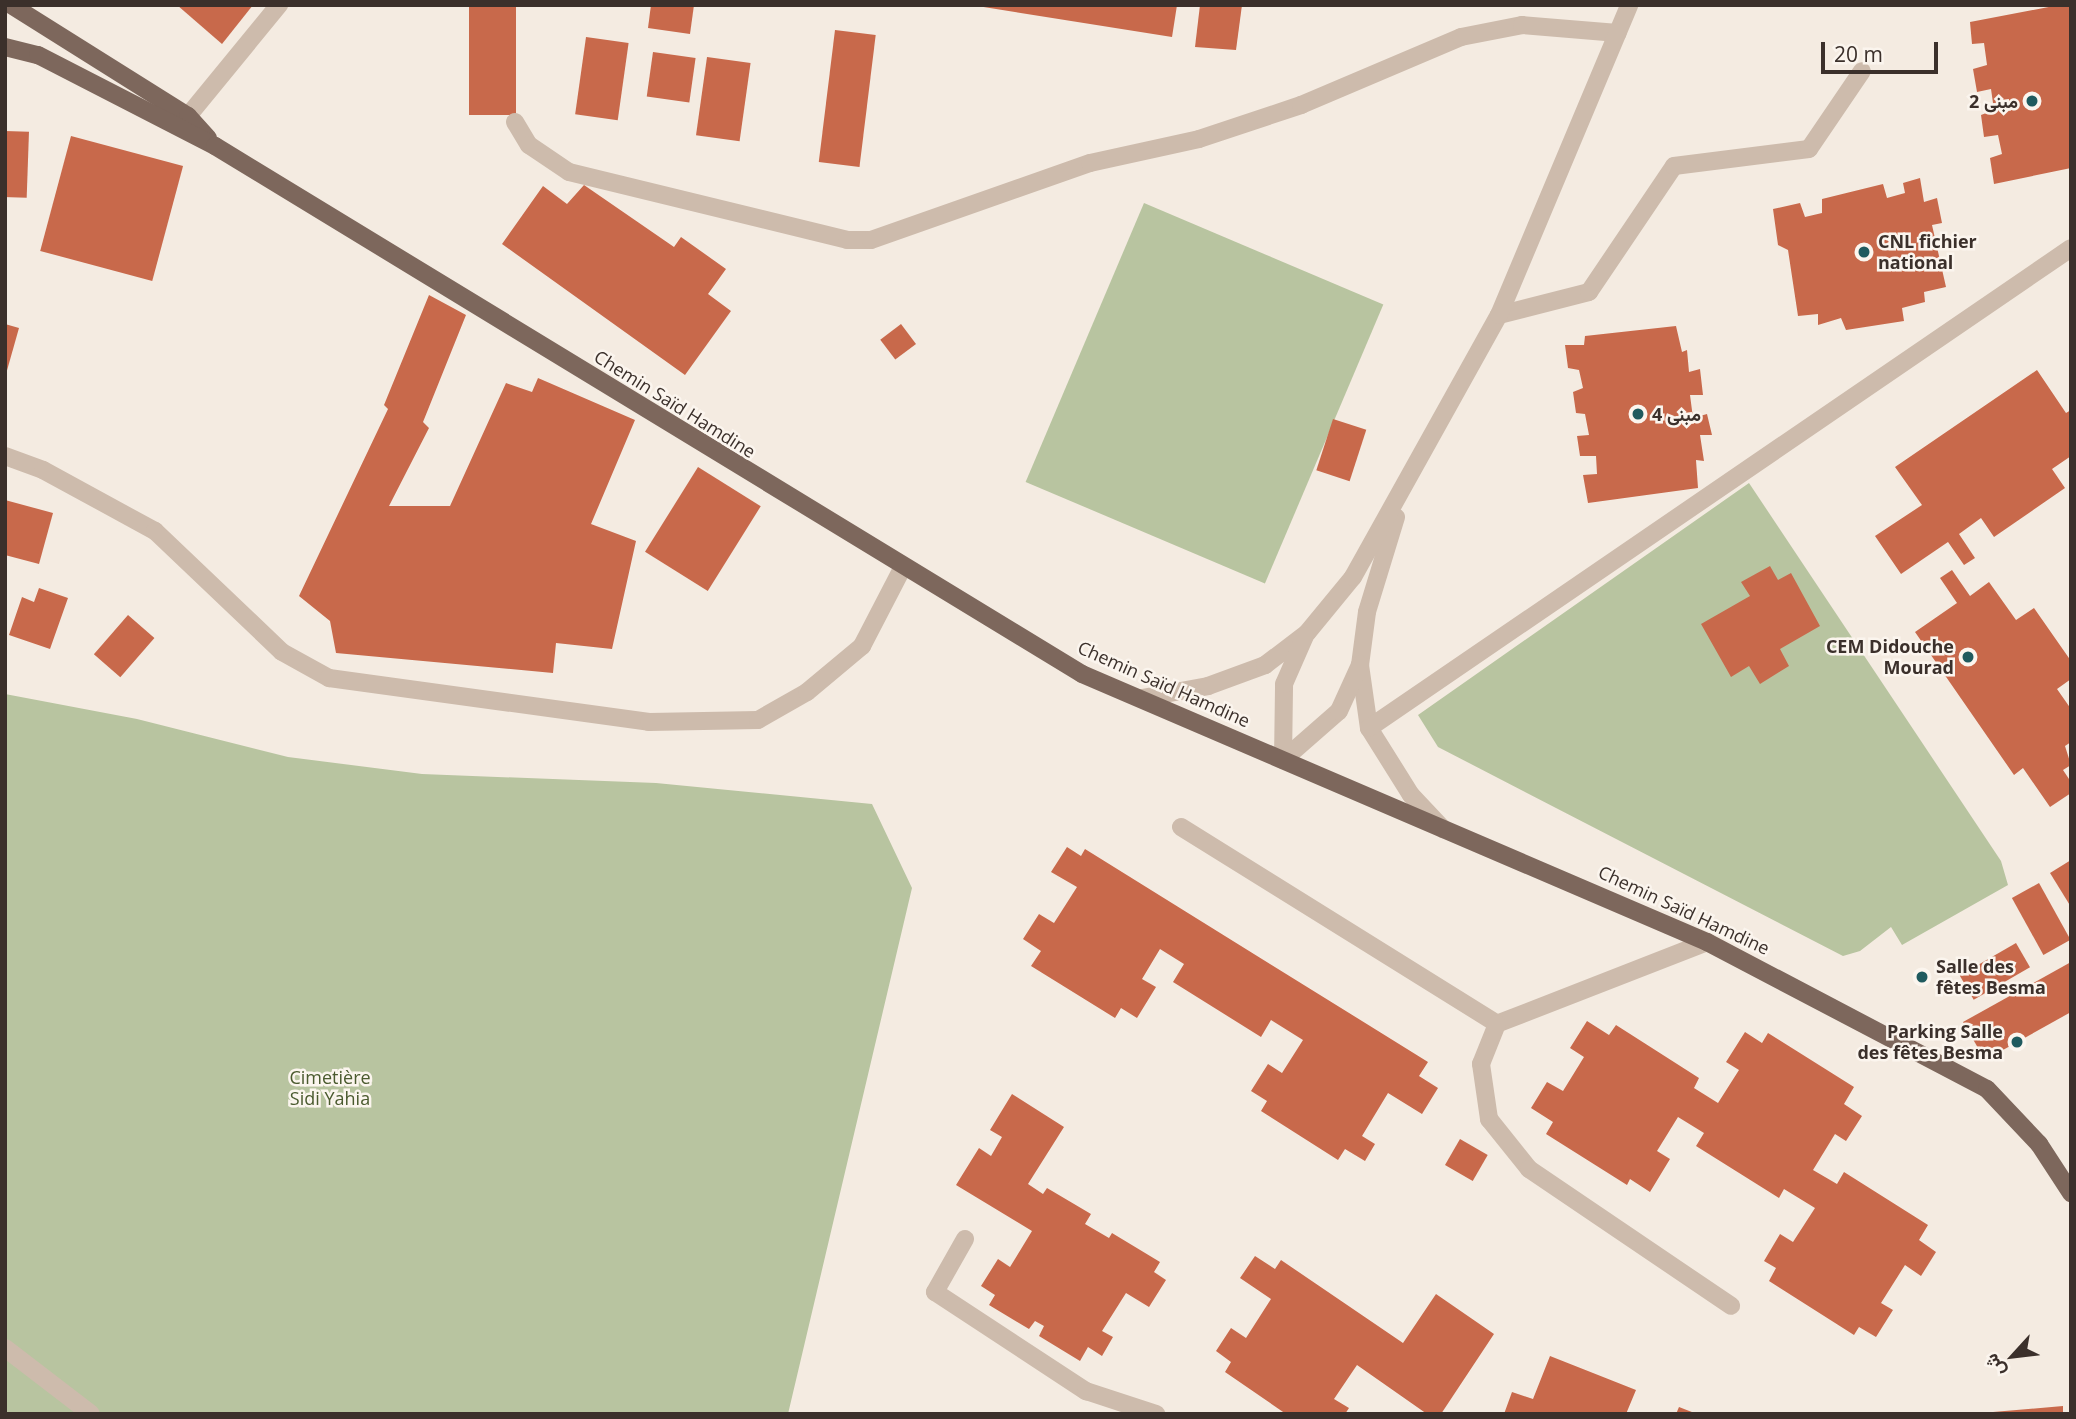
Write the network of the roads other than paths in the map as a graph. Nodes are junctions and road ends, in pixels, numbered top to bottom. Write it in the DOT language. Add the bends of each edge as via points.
graph roads {
  1 [pos="12,5"];
  2 [pos="279,5"];
  3 [pos="1629,5"];
  4 [pos="1618,33"];
  5 [pos="5,47"];
  6 [pos="38,55"];
  7 [pos="5,56"];
  8 [pos="1862,71"];
  9 [pos="188,116"];
  10 [pos="515,122"];
  11 [pos="215,146"];
  12 [pos="2071,248"];
  13 [pos="1499,315"];
  14 [pos="5,456"];
  15 [pos="1406,483"];
  16 [pos="903,567"];
  17 [pos="1307,633"];
  18 [pos="1360,665"];
  19 [pos="1142,698"];
  20 [pos="1369,729"];
  21 [pos="1283,760"];
  22 [pos="1181,827"];
  23 [pos="1444,830"];
  24 [pos="1707,942"];
  25 [pos="1497,1024"];
  26 [pos="2071,1193"];
  27 [pos="965,1239"];
  28 [pos="1731,1306"];
  29 [pos="5,1348"];
  30 [pos="91,1414"];
  31 [pos="1156,1414"];
  1 -- 9 [label="main road"];
  2 -- 9 [label="street"];
  3 -- 4 [label="street"];
  4 -- 10 [label="street" via="1522,25 1461,37 1301,105 1199,139 1090,163 871,240 847,240 569,172 529,145"];
  4 -- 13 [label="street"];
  5 -- 6 [label="main road"];
  6 -- 7 [label="main road"];
  6 -- 11 [label="main road"];
  8 -- 13 [label="street" via="1809,149 1674,166 1589,292"];
  9 -- 11 [label="main road"];
  11 -- 16 [label="main road, Chemin Saïd Hamdine"];
  12 -- 20 [label="street"];
  13 -- 15 [label="street"];
  14 -- 16 [label="street" via="43,470 155,531 282,652 329,678 649,722 758,720 807,692 862,646"];
  15 -- 17 [label="street" via="1353,577"];
  15 -- 18 [label="street" via="1367,612"];
  16 -- 19 [label="main road, Chemin Saïd Hamdine" via="1082,674"];
  17 -- 19 [label="street" via="1265,666 1240,677"];
  17 -- 21 [label="street" via="1284,684"];
  18 -- 20 [label="street"];
  18 -- 21 [label="street" via="1339,711"];
  19 -- 21 [label="main road, Chemin Saïd Hamdine"];
  20 -- 23 [label="street" via="1411,795"];
  21 -- 23 [label="main road, Chemin Saïd Hamdine"];
  22 -- 25 [label="street"];
  23 -- 24 [label="main road, Chemin Saïd Hamdine"];
  24 -- 25 [label="street"];
  24 -- 26 [label="main road, Chemin Saïd Hamdine" via="1987,1089 2039,1144"];
  25 -- 28 [label="street" via="1481,1064 1489,1119 1529,1169"];
  27 -- 31 [label="street" via="935,1292 1086,1391"];
  29 -- 30 [label="street"];
}
